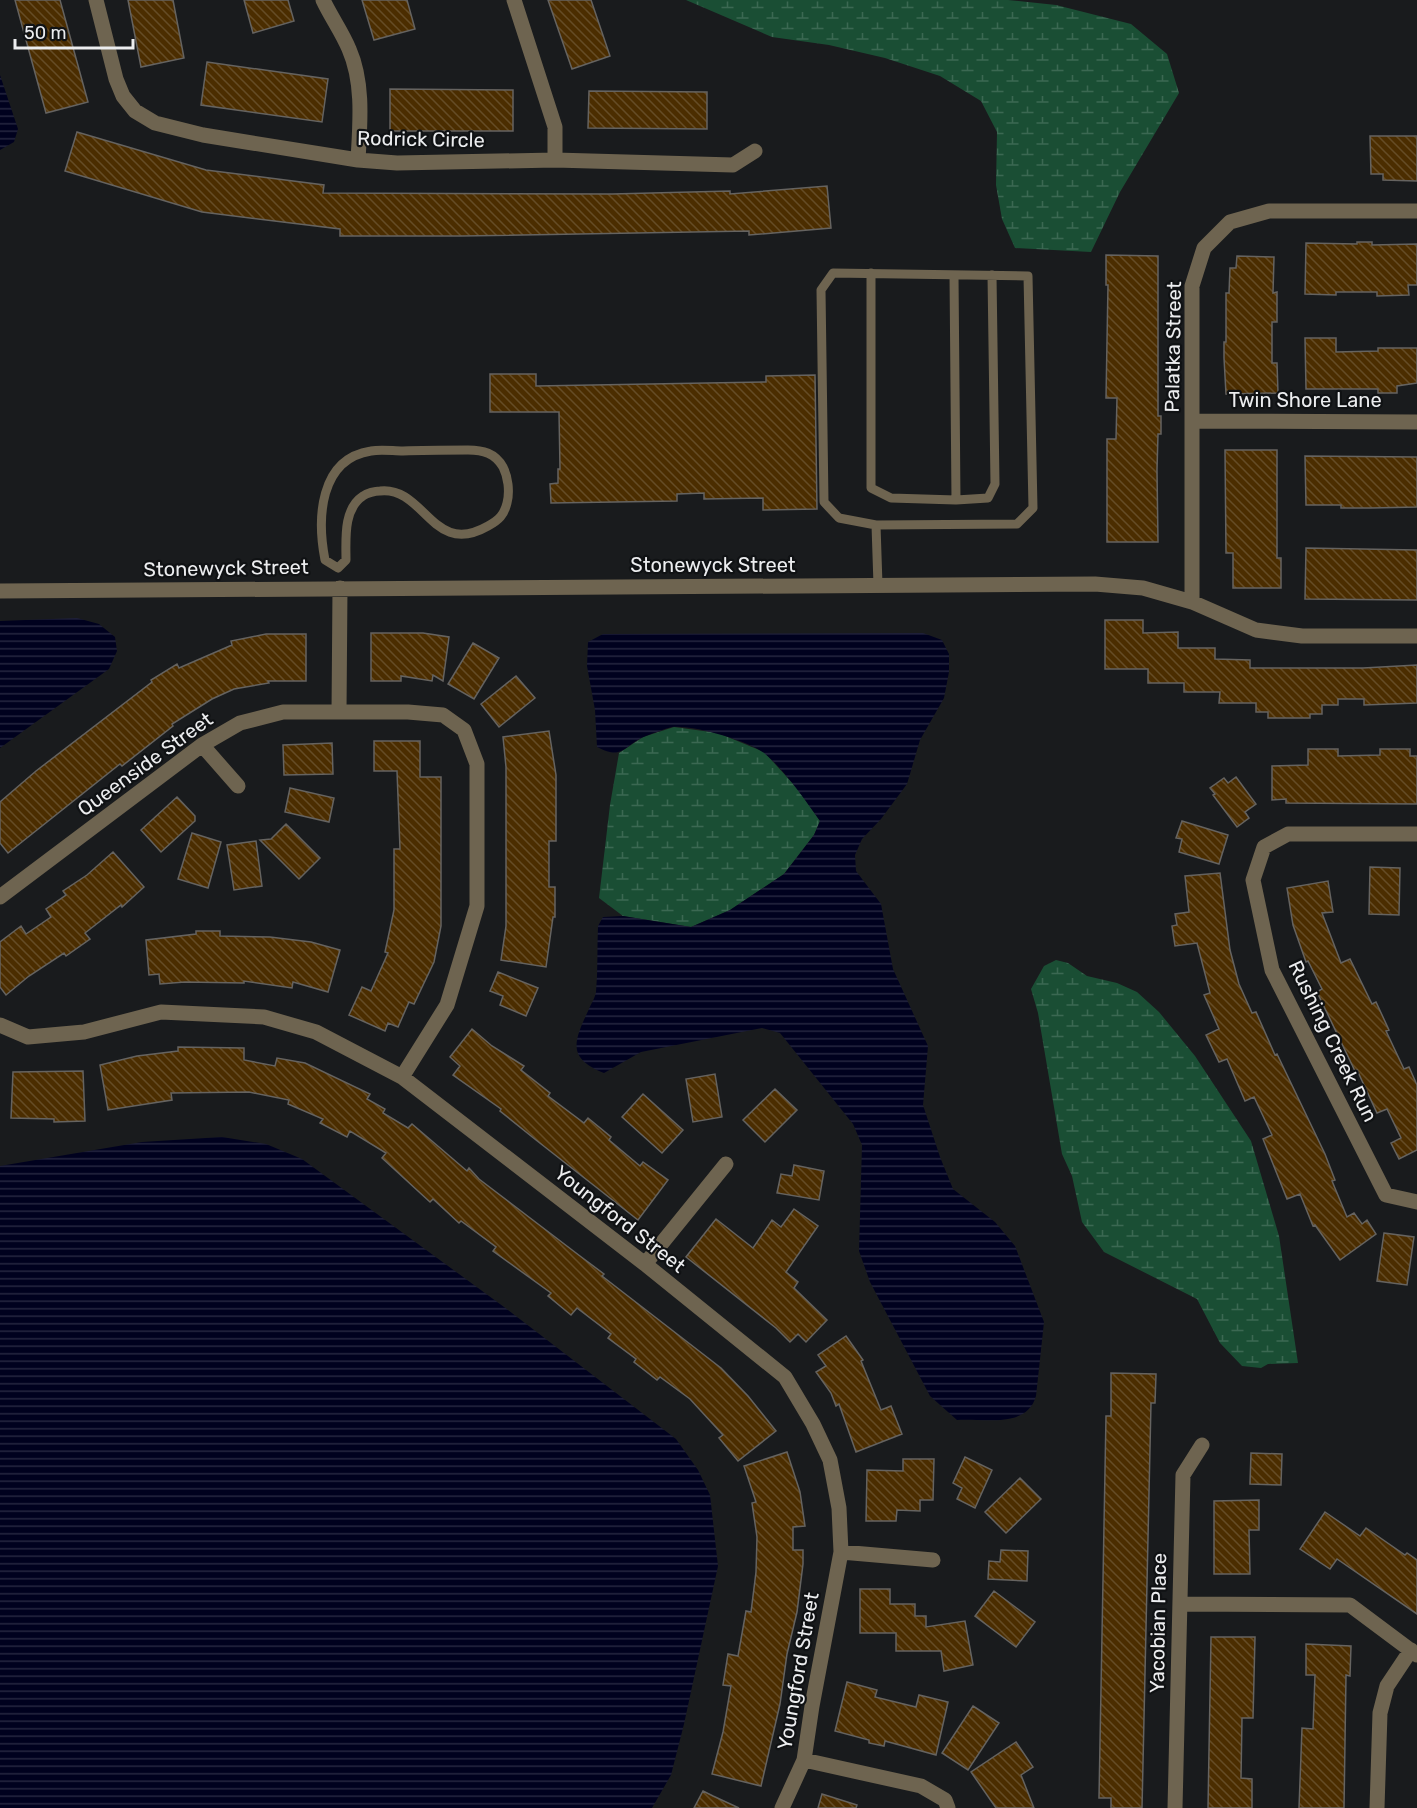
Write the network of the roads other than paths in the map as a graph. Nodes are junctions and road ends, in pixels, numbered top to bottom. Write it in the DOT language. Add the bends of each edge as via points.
graph roads {
  1 [pos="96,0"];
  2 [pos="323,0"];
  3 [pos="514,0"];
  4 [pos="755,151"];
  5 [pos="358,160"];
  6 [pos="555,160"];
  7 [pos="1417,211"];
  8 [pos="871,273"];
  9 [pos="954,275"];
  10 [pos="992,275"];
  11 [pos="1192,421"];
  12 [pos="1417,422"];
  13 [pos="956,500"];
  14 [pos="876,525"];
  15 [pos="338,568"];
  16 [pos="878,585"];
  17 [pos="340,588"];
  18 [pos="0,591"];
  19 [pos="1192,602"];
  20 [pos="1417,636"];
  21 [pos="339,712"];
  22 [pos="202,745"];
  23 [pos="238,786"];
  24 [pos="1417,834"];
  25 [pos="0,897"];
  26 [pos="0,1025"];
  27 [pos="402,1077"];
  28 [pos="726,1164"];
  29 [pos="1417,1202"];
  30 [pos="645,1264"];
  31 [pos="1202,1445"];
  32 [pos="842,1552"];
  33 [pos="933,1560"];
  34 [pos="1180,1604"];
  35 [pos="1414,1652"];
  36 [pos="804,1760"];
  37 [pos="782,1808"];
  38 [pos="948,1808"];
  39 [pos="1175,1808"];
  40 [pos="1377,1808"];
  1 -- 5 [label="street, Rodrick Circle" via="116,79 135,111 155,123 203,135"];
  2 -- 5 [label="street" via="350,50 356,72 361,113"];
  3 -- 6 [label="street" via="555,127"];
  4 -- 6 [label="street, Rodrick Circle" via="733,165"];
  5 -- 6 [label="street, Rodrick Circle"];
  7 -- 11 [label="street, Palatka Street" via="1269,211 1230,222 1203,248 1192,286"];
  8 -- 9 [label="lane"];
  8 -- 13 [label="lane" via="871,488 891,498"];
  8 -- 14 [label="lane" via="833,273 821,290 824,502 839,518"];
  9 -- 10 [label="lane"];
  9 -- 13 [label="lane"];
  10 -- 13 [label="lane" via="995,484 988,498"];
  10 -- 14 [label="lane" via="1029,276 1033,508 1017,524"];
  11 -- 12 [label="street, Twin Shore Lane"];
  11 -- 19 [label="street, Palatka Street"];
  14 -- 16 [label="lane"];
  15 -- 15 [label="lane" via="346,560 346,528 353,506 363,496 393,490 408,497 425,516 451,533 480,531 504,514 508,495 501,463 492,454 474,450 371,451 352,457 333,474 324,497 322,546 325,560"];
  15 -- 17 [label="lane"];
  16 -- 17 [label="street, Stonewyck Street"];
  16 -- 19 [label="street, Stonewyck Street" via="1095,584 1143,588"];
  17 -- 18 [label="street, Stonewyck Street"];
  17 -- 21 [label="street"];
  19 -- 20 [label="street, Stonewyck Street" via="1256,630 1302,636"];
  21 -- 22 [label="street, Queenside Street" via="283,712 240,723"];
  21 -- 27 [label="street, Queenside Street" via="443,715 464,730 477,764 477,906 447,1005"];
  22 -- 23 [label="street"];
  22 -- 25 [label="street, Queenside Street"];
  24 -- 29 [label="street, Rushing Creek Run" via="1288,834 1264,847 1253,880 1272,970 1386,1195"];
  26 -- 27 [label="street, Youngford Street" via="28,1037 84,1032 161,1012 264,1017 316,1032"];
  27 -- 30 [label="street, Youngford Street"];
  28 -- 30 [label="street"];
  30 -- 32 [label="street, Youngford Street" via="785,1377 830,1460"];
  31 -- 34 [label="street, Yacobian Place" via="1183,1475"];
  32 -- 33 [label="street"];
  32 -- 36 [label="street, Youngford Street"];
  34 -- 35 [label="street" via="1350,1605"];
  34 -- 39 [label="street, Yacobian Place"];
  35 -- 40 [label="street" via="1387,1686 1380,1713"];
  36 -- 37 [label="street, Youngford Street"];
  36 -- 38 [label="street" via="921,1786 945,1800"];
}
